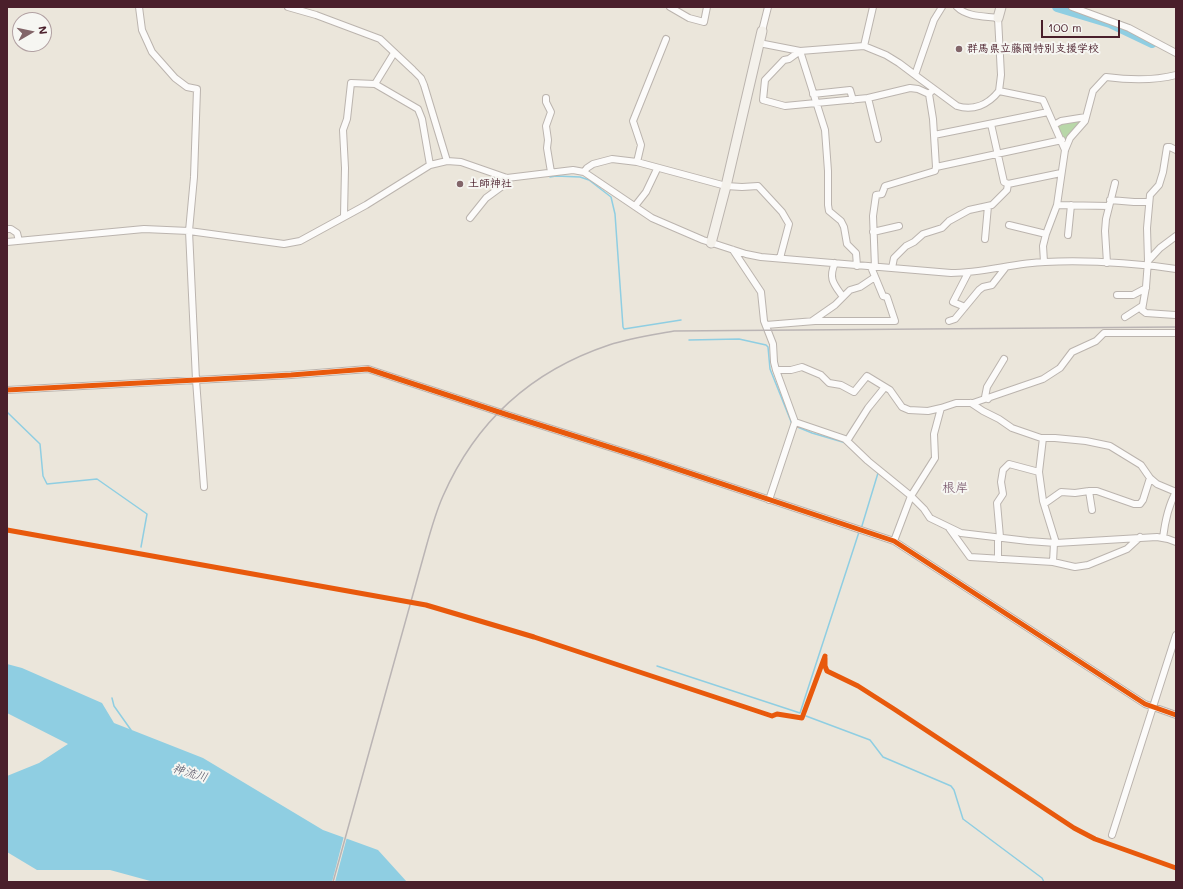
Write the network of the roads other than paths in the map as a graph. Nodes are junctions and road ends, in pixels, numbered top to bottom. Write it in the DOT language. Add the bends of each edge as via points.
graph roads {
  1 [pos="139,7"];
  2 [pos="288,7"];
  3 [pos="670,7"];
  4 [pos="707,7"];
  5 [pos="768,7"];
  6 [pos="873,7"];
  7 [pos="942,7"];
  8 [pos="956,7"];
  9 [pos="1001,7"];
  10 [pos="1072,7"];
  11 [pos="678,9"];
  12 [pos="998,18"];
  13 [pos="762,31"];
  14 [pos="666,39"];
  15 [pos="759,43"];
  16 [pos="864,46"];
  17 [pos="800,51"];
  18 [pos="394,53"];
  19 [pos="1176,53"];
  20 [pos="915,75"];
  21 [pos="1176,75"];
  22 [pos="375,84"];
  23 [pos="999,91"];
  24 [pos="932,92"];
  25 [pos="813,94"];
  26 [pos="546,98"];
  27 [pos="868,98"];
  28 [pos="853,100"];
  29 [pos="816,104"];
  30 [pos="1048,112"];
  31 [pos="1086,117"];
  32 [pos="991,124"];
  33 [pos="1054,125"];
  34 [pos="934,135"];
  35 [pos="878,139"];
  36 [pos="1062,140"];
  37 [pos="1066,150"];
  38 [pos="1176,150"];
  39 [pos="997,153"];
  40 [pos="447,161"];
  41 [pos="637,162"];
  42 [pos="430,165"];
  43 [pos="936,167"];
  44 [pos="657,169"];
  45 [pos="551,172"];
  46 [pos="584,172"];
  47 [pos="1061,173"];
  48 [pos="507,178"];
  49 [pos="1115,183"];
  50 [pos="1008,184"];
  51 [pos="726,186"];
  52 [pos="1149,202"];
  53 [pos="1110,203"];
  54 [pos="1057,205"];
  55 [pos="1071,205"];
  56 [pos="635,206"];
  57 [pos="988,206"];
  58 [pos="344,216"];
  59 [pos="470,218"];
  60 [pos="1009,225"];
  61 [pos="899,226"];
  62 [pos="7,229"];
  63 [pos="189,231"];
  64 [pos="873,232"];
  65 [pos="1046,234"];
  66 [pos="1068,236"];
  67 [pos="1176,236"];
  68 [pos="984,239"];
  69 [pos="19,241"];
  70 [pos="7,242"];
  71 [pos="711,243"];
  72 [pos="733,250"];
  73 [pos="780,258"];
  74 [pos="1044,262"];
  75 [pos="835,263"];
  76 [pos="1107,263"];
  77 [pos="1148,263"];
  78 [pos="857,266"];
  79 [pos="873,267"];
  80 [pos="1006,267"];
  81 [pos="892,268"];
  82 [pos="1176,269"];
  83 [pos="968,273"];
  84 [pos="875,277"];
  85 [pos="1146,288"];
  86 [pos="1117,295"];
  87 [pos="843,297"];
  88 [pos="1142,306"];
  89 [pos="965,307"];
  90 [pos="1175,314"];
  91 [pos="1125,317"];
  92 [pos="949,321"];
  93 [pos="811,322"];
  94 [pos="766,325"];
  95 [pos="1176,333"];
  96 [pos="1004,359"];
  97 [pos="776,370"];
  98 [pos="196,380"];
  99 [pos="885,387"];
  100 [pos="7,390"];
  101 [pos="988,399"];
  102 [pos="971,403"];
  103 [pos="940,408"];
  104 [pos="795,422"];
  105 [pos="1043,438"];
  106 [pos="847,441"];
  107 [pos="1039,472"];
  108 [pos="1150,478"];
  109 [pos="204,487"];
  110 [pos="1089,491"];
  111 [pos="1176,492"];
  112 [pos="910,496"];
  113 [pos="769,500"];
  114 [pos="1044,504"];
  115 [pos="1092,510"];
  116 [pos="949,528"];
  117 [pos="999,537"];
  118 [pos="1140,537"];
  119 [pos="1163,538"];
  120 [pos="894,542"];
  121 [pos="1176,542"];
  122 [pos="1055,543"];
  123 [pos="998,559"];
  124 [pos="1053,562"];
  125 [pos="1176,635"];
  126 [pos="1153,707"];
  127 [pos="1176,715"];
  128 [pos="1112,835"];
  1 -- 63 [label="street" via="142,30 152,52 175,78 187,87 197,89 194,178"];
  2 -- 18 [label="street" via="380,39"];
  3 -- 11 [label="street"];
  4 -- 11 [label="street" via="704,22 690,18"];
  5 -- 13 [label="street"];
  6 -- 16 [label="street"];
  7 -- 20 [label="street" via="934,20"];
  8 -- 12 [label="street" via="966,13"];
  9 -- 12 [label="street"];
  10 -- 19 [label="street" via="1129,28"];
  12 -- 23 [label="street" via="1001,75"];
  13 -- 15 [label="street"];
  14 -- 41 [label="street" via="633,121 641,145"];
  15 -- 17 [label="street"];
  15 -- 51 [label="street"];
  16 -- 17 [label="street"];
  16 -- 20 [label="street" via="899,63"];
  17 -- 25 [label="street"];
  17 -- 29 [label="street" via="784,60 765,80 763,100 785,106"];
  18 -- 22 [label="street"];
  18 -- 40 [label="street" via="421,78"];
  20 -- 24 [label="street"];
  21 -- 31 [label="street" via="1127,80 1106,77 1093,91"];
  22 -- 42 [label="street" via="418,109"];
  22 -- 58 [label="street" via="351,83 343,130"];
  23 -- 24 [label="street" via="979,107 964,108"];
  23 -- 30 [label="street" via="1043,100"];
  24 -- 27 [label="street" via="910,88"];
  24 -- 34 [label="street"];
  25 -- 28 [label="street" via="850,90"];
  25 -- 29 [label="street"];
  26 -- 45 [label="street" via="552,112 546,126"];
  27 -- 28 [label="street"];
  27 -- 35 [label="street"];
  28 -- 29 [label="street"];
  29 -- 78 [label="street" via="825,130 829,211 844,226 847,244 856,253"];
  30 -- 32 [label="street"];
  30 -- 33 [label="street"];
  31 -- 33 [label="street"];
  31 -- 37 [label="street" via="1070,138"];
  32 -- 34 [label="street"];
  32 -- 39 [label="street"];
  33 -- 36 [label="street"];
  34 -- 43 [label="street"];
  36 -- 37 [label="street"];
  36 -- 39 [label="street"];
  37 -- 47 [label="street"];
  38 -- 52 [label="street" via="1167,147 1163,172 1159,184 1150,195"];
  39 -- 43 [label="street"];
  39 -- 50 [label="street" via="1004,182"];
  40 -- 42 [label="street"];
  40 -- 48 [label="street" via="461,162"];
  41 -- 44 [label="street"];
  41 -- 46 [label="street" via="612,159 594,164"];
  42 -- 58 [label="street"];
  43 -- 64 [label="street" via="935,171 885,186 882,194 876,195"];
  44 -- 51 [label="street"];
  44 -- 56 [label="street" via="646,192"];
  45 -- 46 [label="street"];
  45 -- 48 [label="street"];
  46 -- 56 [label="street"];
  47 -- 50 [label="street"];
  47 -- 54 [label="street"];
  48 -- 59 [label="street"];
  49 -- 53 [label="street"];
  50 -- 57 [label="street" via="1007,190"];
  51 -- 71 [label="street"];
  51 -- 73 [label="street" via="758,186 782,212 788,224"];
  52 -- 53 [label="street"];
  52 -- 77 [label="street"];
  53 -- 55 [label="street"];
  53 -- 76 [label="street" via="1105,231"];
  54 -- 55 [label="street"];
  54 -- 65 [label="street"];
  55 -- 66 [label="street"];
  56 -- 71 [label="street" via="652,218"];
  57 -- 68 [label="street"];
  57 -- 81 [label="street" via="969,210 942,228 922,234 894,258"];
  58 -- 63 [label="street" via="300,241 284,244"];
  60 -- 65 [label="street"];
  61 -- 64 [label="street"];
  62 -- 69 [label="street" via="17,233"];
  63 -- 69 [label="street" via="144,229"];
  63 -- 98 [label="street"];
  64 -- 79 [label="street"];
  65 -- 74 [label="street" via="1043,246"];
  67 -- 77 [label="street" via="1160,248"];
  69 -- 70 [label="street"];
  71 -- 72 [label="street"];
  72 -- 73 [label="street" via="761,257"];
  72 -- 94 [label="street" via="762,292"];
  73 -- 75 [label="street"];
  74 -- 76 [label="street"];
  74 -- 80 [label="street"];
  75 -- 78 [label="street"];
  75 -- 87 [label="street" via="831,272 833,283"];
  76 -- 77 [label="street"];
  77 -- 82 [label="street"];
  77 -- 85 [label="street"];
  78 -- 79 [label="street"];
  79 -- 81 [label="street"];
  79 -- 84 [label="street"];
  80 -- 83 [label="street"];
  80 -- 89 [label="street" via="992,285 979,290"];
  81 -- 83 [label="street"];
  83 -- 89 [label="street" via="953,302"];
  84 -- 87 [label="street" via="850,290"];
  84 -- 93 [label="street" via="883,296 887,297 896,321"];
  85 -- 86 [label="street" via="1133,295"];
  85 -- 88 [label="street"];
  87 -- 93 [label="street"];
  88 -- 90 [label="street" via="1142,310 1146,312"];
  88 -- 91 [label="street"];
  89 -- 92 [label="street" via="955,319"];
  93 -- 94 [label="street"];
  94 -- 97 [label="street" via="773,344"];
  95 -- 101 [label="street" via="1104,334 1096,342 1072,352 1060,368 1043,378"];
  96 -- 101 [label="street" via="987,387 985,397"];
  97 -- 99 [label="street" via="802,368 821,375 829,383 841,385 854,392 867,376"];
  97 -- 104 [label="street"];
  98 -- 100 [label="street"];
  98 -- 109 [label="street"];
  98 -- 113 [label="street" via="368,369"];
  99 -- 103 [label="street" via="902,407 909,410 928,411"];
  99 -- 106 [label="street"];
  101 -- 102 [label="street"];
  102 -- 103 [label="street" via="956,402"];
  102 -- 105 [label="street" via="1012,428"];
  103 -- 112 [label="street" via="934,434 935,458"];
  104 -- 106 [label="street"];
  104 -- 113 [label="street"];
  105 -- 107 [label="street"];
  105 -- 108 [label="street" via="1086,441 1110,446 1141,465"];
  106 -- 112 [label="street"];
  107 -- 114 [label="street"];
  107 -- 117 [label="street" via="1009,464 1003,470 1000,482 1002,494 997,503"];
  108 -- 110 [label="street" via="1140,504"];
  108 -- 111 [label="street"];
  110 -- 114 [label="street" via="1061,492"];
  110 -- 115 [label="street"];
  111 -- 119 [label="street" via="1165,520"];
  112 -- 116 [label="street" via="930,518"];
  112 -- 120 [label="street"];
  113 -- 120 [label="street"];
  114 -- 122 [label="street"];
  116 -- 117 [label="street" via="961,533"];
  116 -- 123 [label="street" via="970,557"];
  117 -- 122 [label="street"];
  117 -- 123 [label="street"];
  118 -- 119 [label="street"];
  118 -- 122 [label="street"];
  118 -- 124 [label="street" via="1127,549 1088,565 1075,567"];
  119 -- 121 [label="street"];
  120 -- 126 [label="street" via="1132,696"];
  122 -- 124 [label="street"];
  123 -- 124 [label="street"];
  125 -- 126 [label="street"];
  126 -- 127 [label="street"];
  126 -- 128 [label="street"];
}
